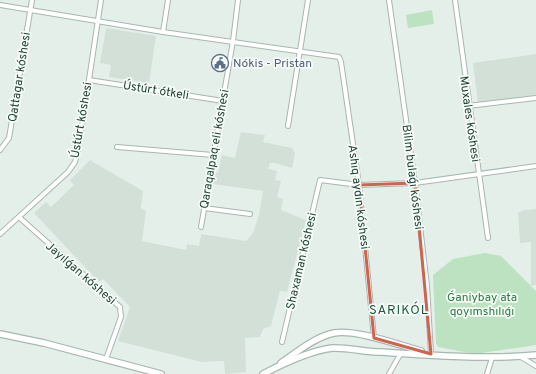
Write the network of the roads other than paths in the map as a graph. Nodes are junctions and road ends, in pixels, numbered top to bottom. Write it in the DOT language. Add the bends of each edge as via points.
graph roads {
  1 [pos="32,0"];
  2 [pos="101,0"];
  3 [pos="168,0"];
  4 [pos="238,0"];
  5 [pos="308,0"];
  6 [pos="389,0"];
  7 [pos="455,0"];
  8 [pos="0,5"];
  9 [pos="30,10"];
  10 [pos="98,22"];
  11 [pos="163,32"];
  12 [pos="233,41"];
  13 [pos="299,51"];
  14 [pos="89,80"];
  15 [pos="536,98"];
  16 [pos="223,101"];
  17 [pos="468,106"];
  18 [pos="288,126"];
  19 [pos="117,147"];
  20 [pos="0,150"];
  21 [pos="213,155"];
  22 [pos="536,166"];
  23 [pos="478,174"];
  24 [pos="415,183"];
  25 [pos="359,185"];
  26 [pos="204,208"];
  27 [pos="250,214"];
  28 [pos="20,218"];
  29 [pos="201,227"];
  30 [pos="0,233"];
  31 [pos="488,238"];
  32 [pos="0,334"];
  33 [pos="374,338"];
  34 [pos="282,342"];
  35 [pos="401,353"];
  36 [pos="431,354"];
  37 [pos="536,355"];
  38 [pos="520,356"];
  39 [pos="492,358"];
  40 [pos="106,359"];
  41 [pos="536,366"];
  42 [pos="274,368"];
  43 [pos="161,374"];
  44 [pos="263,374"];
  45 [pos="388,374"];
  46 [pos="486,374"];
  1 -- 9 [label="street, Qattagar kóshesi"];
  2 -- 10 [label="street, Ústúrt kóshesi"];
  3 -- 11 [label="street"];
  4 -- 12 [label="street, Qaraqalpaq eli kóshesi"];
  5 -- 13 [label="street"];
  6 -- 24 [label="street, Bilim bulaǵı kóshesi"];
  7 -- 17 [label="street, Muxales kóshesi"];
  8 -- 9 [label="street"];
  9 -- 10 [label="street"];
  9 -- 20 [label="street, Qattagar kóshesi" via="9,138"];
  10 -- 11 [label="street"];
  10 -- 14 [label="street, Ústúrt kóshesi"];
  11 -- 12 [label="street"];
  12 -- 13 [label="street"];
  12 -- 16 [label="street, Qaraqalpaq eli kóshesi"];
  13 -- 18 [label="street"];
  13 -- 25 [label="street, Ashıq aydın kóshesi" via="339,58 341,62"];
  14 -- 16 [label="street, Ústúrt ótkeli"];
  14 -- 28 [label="street, Ústúrt kóshesi" via="75,162 68,172"];
  15 -- 17 [label="street"];
  16 -- 21 [label="street, Qaraqalpaq eli kóshesi"];
  17 -- 23 [label="street, Muxales kóshesi"];
  19 -- 21 [label="street"];
  21 -- 26 [label="street, Qaraqalpaq eli kóshesi"];
  22 -- 23 [label="street"];
  23 -- 24 [label="street"];
  23 -- 31 [label="street, Muxales kóshesi"];
  24 -- 25 [label="street"];
  24 -- 36 [label="street, Bilim bulaǵı kóshesi" via="427,286"];
  25 -- 33 [label="street, Ashıq aydın kóshesi"];
  25 -- 34 [label="street, Shaxaman kóshesi" via="320,180"];
  26 -- 27 [label="street"];
  26 -- 29 [label="street, Qaraqalpaq eli kóshesi"];
  28 -- 30 [label="street, Ústúrt kóshesi"];
  28 -- 40 [label="street, Jayılǵan kóshesi" via="120,307 121,317"];
  32 -- 40 [label="street"];
  33 -- 36 [label="street"];
  33 -- 42 [label="street" via="343,332 333,333 304,347"];
  35 -- 36 [label="street"];
  35 -- 42 [label="street" via="331,348"];
  35 -- 45 [label="street"];
  36 -- 39 [label="street"];
  37 -- 38 [label="street"];
  38 -- 39 [label="street"];
  38 -- 41 [label="street"];
  39 -- 46 [label="street"];
  40 -- 43 [label="street"];
  42 -- 44 [label="street"];
}
